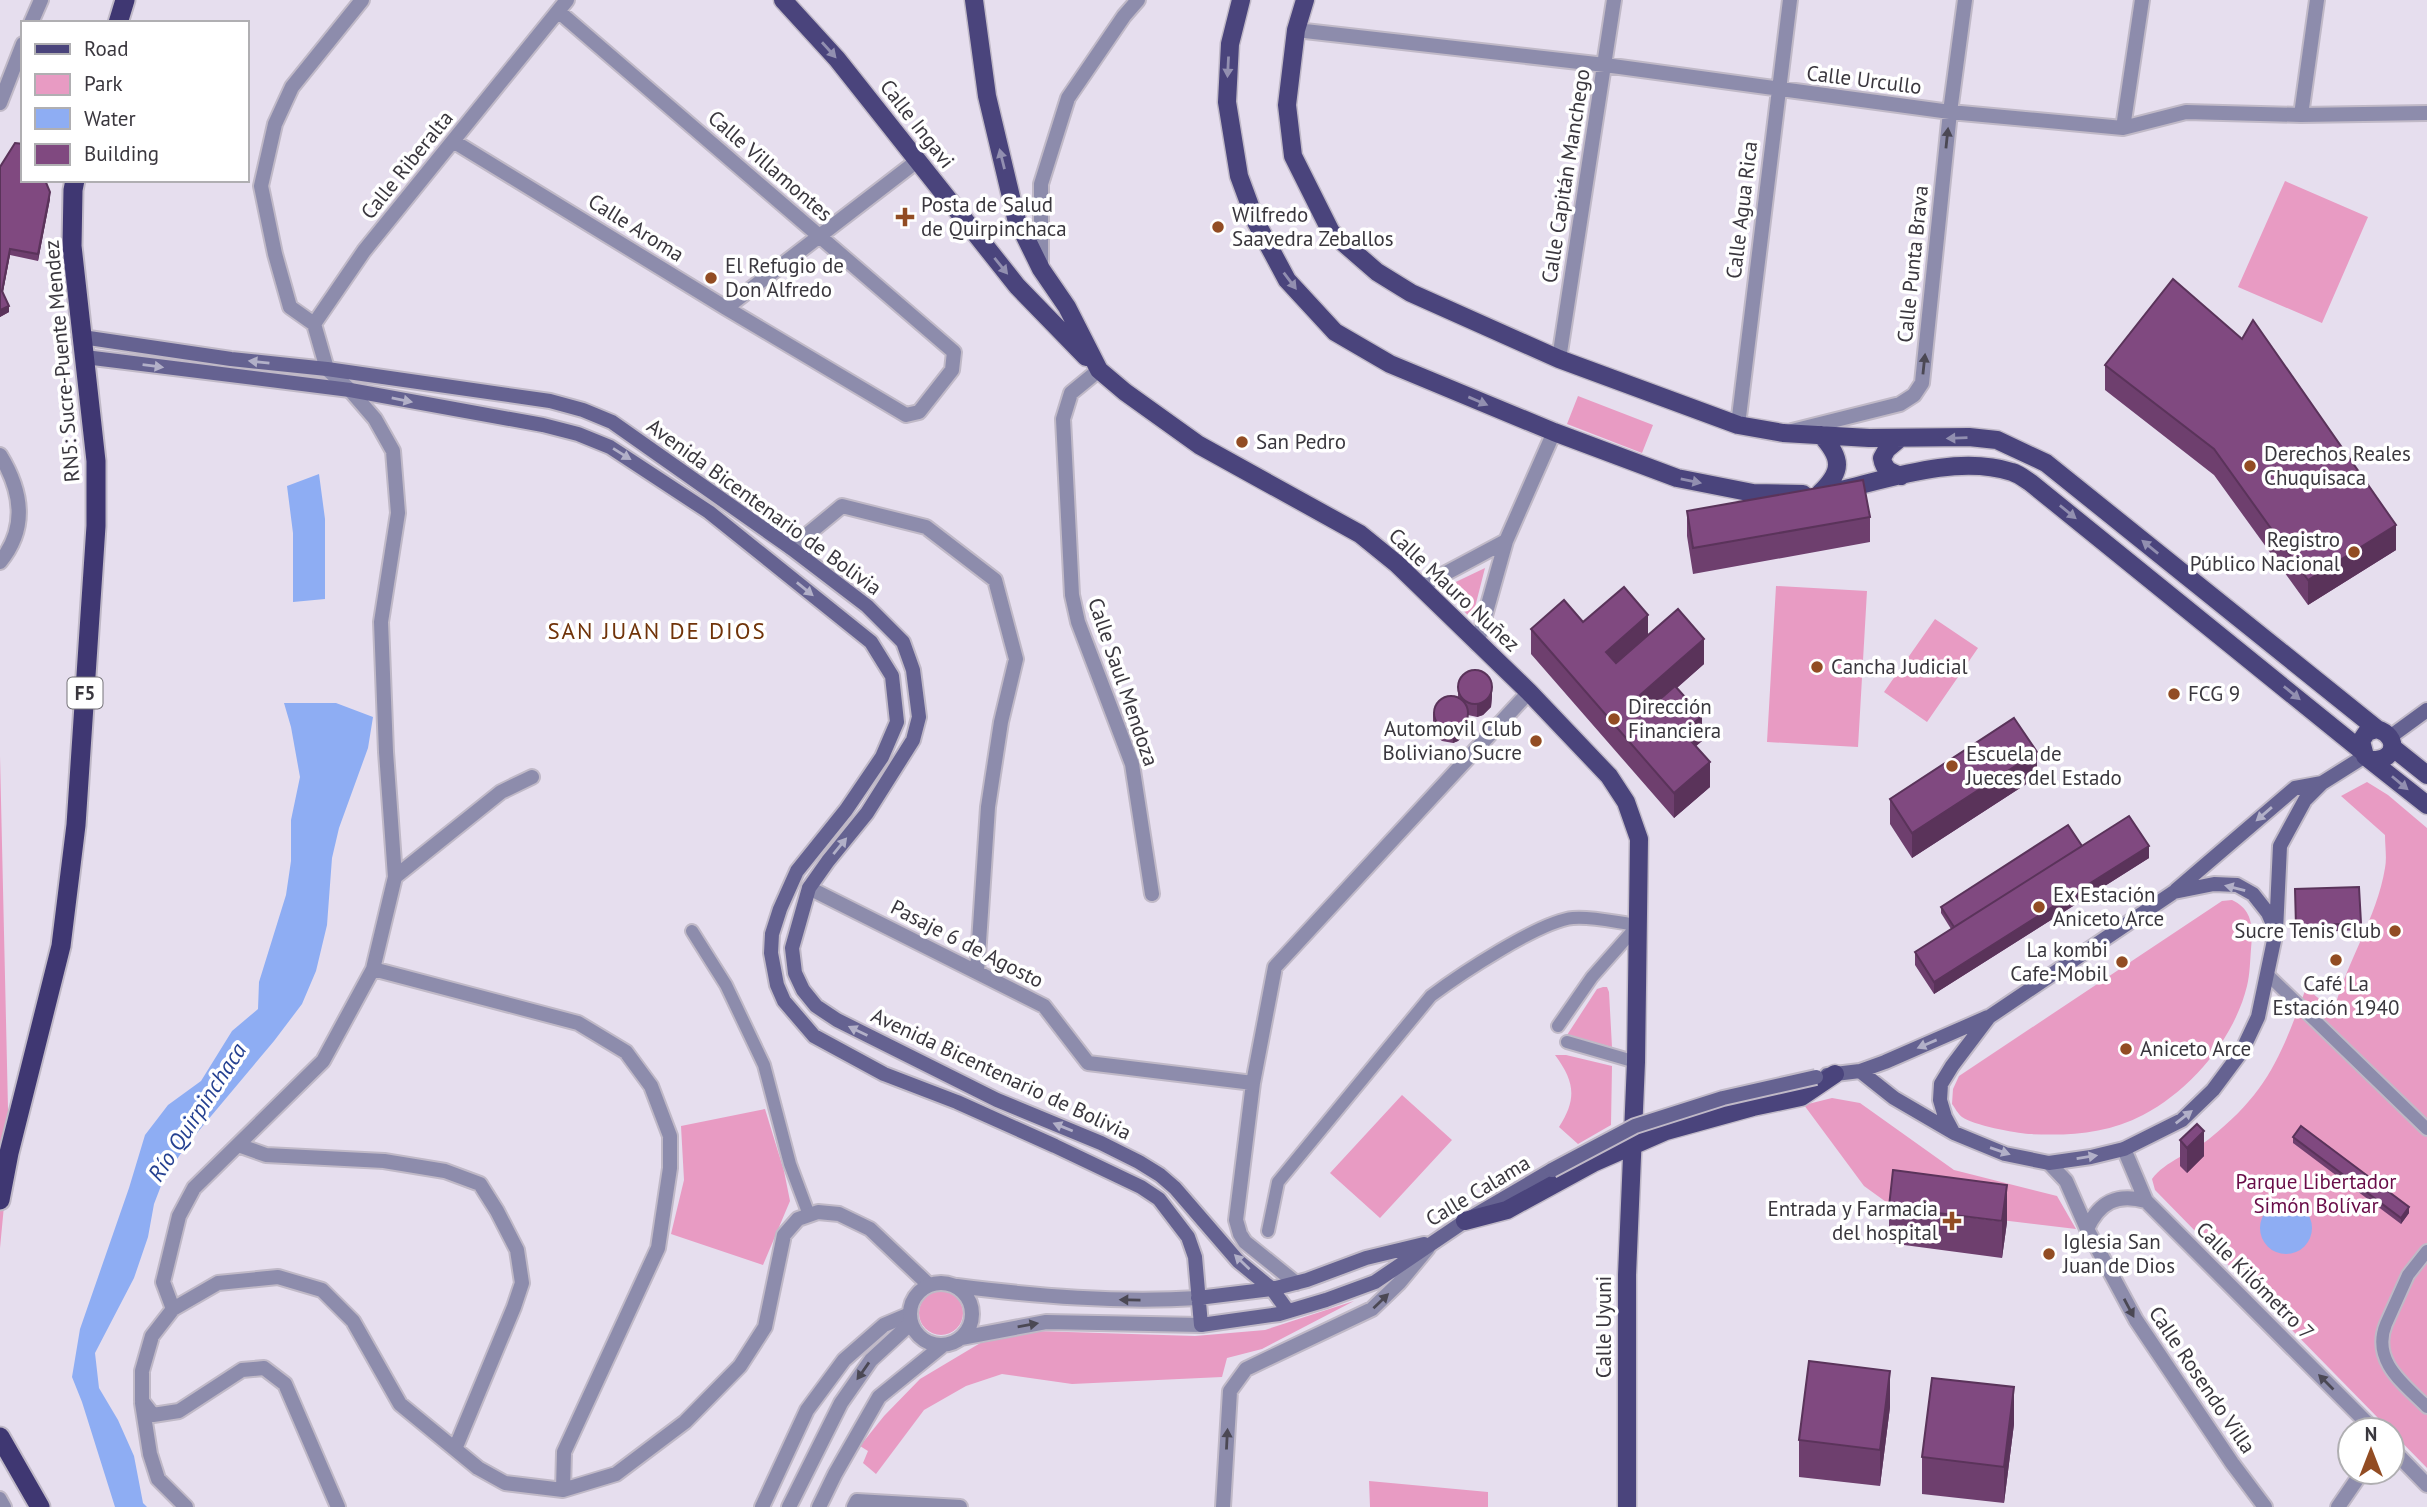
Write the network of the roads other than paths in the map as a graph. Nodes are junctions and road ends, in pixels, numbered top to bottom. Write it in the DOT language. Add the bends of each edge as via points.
graph roads {
  1 [pos="41,0"];
  2 [pos="125,0"];
  3 [pos="362,0"];
  4 [pos="783,0"];
  5 [pos="974,0"];
  6 [pos="1138,0"];
  7 [pos="1241,0"];
  8 [pos="1305,0"];
  9 [pos="1614,0"];
  10 [pos="1790,0"];
  11 [pos="1965,0"];
  12 [pos="2142,0"];
  13 [pos="2317,0"];
  14 [pos="562,6"];
  15 [pos="32,21"];
  16 [pos="119,21"];
  17 [pos="1296,30"];
  18 [pos="21,49"];
  19 [pos="1605,65"];
  20 [pos="1778,90"];
  21 [pos="0,103"];
  22 [pos="1950,112"];
  23 [pos="2427,113"];
  24 [pos="2301,115"];
  25 [pos="2123,128"];
  26 [pos="453,141"];
  27 [pos="918,161"];
  28 [pos="75,182"];
  29 [pos="819,237"];
  30 [pos="1041,268"];
  31 [pos="726,308"];
  32 [pos="314,324"];
  33 [pos="82,337"];
  34 [pos="85,357"];
  35 [pos="1559,359"];
  36 [pos="327,369"];
  37 [pos="1099,370"];
  38 [pos="350,390"];
  39 [pos="1858,414"];
  40 [pos="906,415"];
  41 [pos="1738,425"];
  42 [pos="1554,432"];
  43 [pos="1783,433"];
  44 [pos="1821,435"];
  45 [pos="1842,437"];
  46 [pos="1868,438"];
  47 [pos="1899,439"];
  48 [pos="0,455"];
  49 [pos="1837,458"];
  50 [pos="2046,463"];
  51 [pos="1901,476"];
  52 [pos="2031,482"];
  53 [pos="1820,493"];
  54 [pos="1506,541"];
  55 [pos="791,548"];
  56 [pos="0,562"];
  57 [pos="2193,582"];
  58 [pos="1420,587"];
  59 [pos="2178,601"];
  60 [pos="1477,644"];
  61 [pos="1529,692"];
  62 [pos="2427,710"];
  63 [pos="2386,738"];
  64 [pos="2367,756"];
  65 [pos="2427,775"];
  66 [pos="532,777"];
  67 [pos="2322,783"];
  68 [pos="2427,805"];
  69 [pos="396,877"];
  70 [pos="809,888"];
  71 [pos="2174,892"];
  72 [pos="1152,894"];
  73 [pos="1638,925"];
  74 [pos="692,931"];
  75 [pos="2276,931"];
  76 [pos="373,969"];
  77 [pos="977,972"];
  78 [pos="2268,975"];
  79 [pos="1989,1017"];
  80 [pos="1558,1026"];
  81 [pos="1567,1042"];
  82 [pos="1636,1062"];
  83 [pos="1860,1071"];
  84 [pos="1835,1074"];
  85 [pos="1253,1083"];
  86 [pos="1634,1089"];
  87 [pos="2427,1129"];
  88 [pos="1954,1133"];
  89 [pos="238,1145"];
  90 [pos="1632,1146"];
  91 [pos="2124,1149"];
  92 [pos="2049,1163"];
  93 [pos="0,1200"];
  94 [pos="2146,1200"];
  95 [pos="809,1215"];
  96 [pos="1465,1221"];
  97 [pos="2087,1229"];
  98 [pos="1268,1231"];
  99 [pos="1433,1242"];
  100 [pos="2427,1251"];
  101 [pos="1296,1283"];
  102 [pos="929,1285"];
  103 [pos="957,1286"];
  104 [pos="1272,1289"];
  105 [pos="1198,1298"];
  106 [pos="173,1309"];
  107 [pos="1288,1311"];
  108 [pos="910,1319"];
  109 [pos="1201,1325"];
  110 [pos="961,1338"];
  111 [pos="942,1346"];
  112 [pos="142,1401"];
  113 [pos="2427,1407"];
  114 [pos="2360,1416"];
  115 [pos="0,1437"];
  116 [pos="455,1449"];
  117 [pos="2406,1463"];
  118 [pos="2427,1485"];
  119 [pos="2352,1486"];
  120 [pos="563,1490"];
  121 [pos="0,1498"];
  122 [pos="855,1504"];
  123 [pos="5,1507"];
  124 [pos="40,1507"];
  125 [pos="186,1507"];
  126 [pos="338,1507"];
  127 [pos="762,1507"];
  128 [pos="789,1507"];
  129 [pos="819,1507"];
  130 [pos="960,1507"];
  131 [pos="1223,1507"];
  132 [pos="1627,1507"];
  133 [pos="2265,1507"];
  134 [pos="2337,1507"];
  1 -- 15 [label="street"];
  2 -- 16 [label="highway"];
  3 -- 32 [label="street" via="292,87 275,124 261,186 290,307"];
  4 -- 27 [label="main road, Calle Ingavi, one-way"];
  30 -- 5 [label="main road, Calle Mauro Nuñez, one-way" via="1016,218 987,96"];
  6 -- 30 [label="street" via="1068,98 1041,184"];
  7 -- 42 [label="main road, one-way" via="1230,44 1227,102 1238,176 1256,222 1287,279 1335,332 1390,364"];
  8 -- 17 [label="main road"];
  9 -- 19 [label="street, Calle Capitán Manchego"];
  10 -- 20 [label="street, Calle Agua Rica"];
  11 -- 22 [label="street, Calle Punta Brava"];
  12 -- 25 [label="street"];
  13 -- 24 [label="street"];
  14 -- 26 [label="street, Calle Riberalta"];
  14 -- 29 [label="street, Calle Villamontes"];
  17 -- 19 [label="street, Calle Urcullo"];
  17 -- 35 [label="main road" via="1287,105 1293,156 1331,232 1377,272 1410,293"];
  18 -- 21 [label="street"];
  19 -- 20 [label="street, Calle Urcullo"];
  19 -- 35 [label="street, Calle Capitán Manchego"];
  20 -- 22 [label="street, Calle Urcullo"];
  20 -- 41 [label="street, Calle Agua Rica"];
  22 -- 25 [label="street, Calle Urcullo"];
  39 -- 22 [label="street, Calle Punta Brava, one-way" via="1900,404 1922,383"];
  23 -- 24 [label="street, Calle Urcullo"];
  24 -- 25 [label="street, Calle Urcullo" via="2186,112"];
  26 -- 31 [label="street, Calle Aroma"];
  26 -- 32 [label="street, Calle Riberalta" via="364,251"];
  27 -- 29 [label="street"];
  27 -- 37 [label="main road, Calle Ingavi, one-way" via="1017,286"];
  28 -- 33 [label="highway, RN5: Sucre-Puente Mendez / F5" via="72,246"];
  29 -- 31 [label="street"];
  29 -- 40 [label="street, Calle Villamontes" via="954,352 952,370 919,412"];
  30 -- 37 [label="main road, Calle Mauro Nuñez"];
  31 -- 40 [label="street, Calle Aroma"];
  32 -- 36 [label="street"];
  33 -- 34 [label="highway, RN5: Sucre-Puente Mendez / F5"];
  36 -- 33 [label="main road, Avenida Bicentenario de Bolivia, one-way"];
  34 -- 38 [label="main road, Avenida Bicentenario de Bolivia, one-way"];
  34 -- 93 [label="highway, RN5: Sucre-Puente Mendez / F5" via="96,461 96,526 71,874 61,947"];
  35 -- 41 [label="main road"];
  36 -- 38 [label="street"];
  36 -- 55 [label="main road, Avenida Bicentenario de Bolivia" via="550,401 583,410 612,422"];
  37 -- 58 [label="main road, Calle Mauro Nuñez" via="1199,444 1360,534"];
  37 -- 72 [label="street, Calle Saul Mendoza" via="1071,393 1063,419 1072,595 1132,764"];
  38 -- 69 [label="street" via="375,419 393,452 398,513 381,622"];
  38 -- 105 [label="main road, Avenida Bicentenario de Bolivia, one-way" via="543,425 610,447 709,512 871,642 892,676 897,722 882,757 797,871 780,909 771,953 784,1001 814,1036 884,1074 1055,1146 1159,1199 1188,1237 1195,1257"];
  39 -- 43 [label="street, Calle Punta Brava"];
  39 -- 45 [label="street"];
  39 -- 46 [label="street" via="1855,429"];
  41 -- 43 [label="main road"];
  42 -- 53 [label="main road, one-way" via="1677,478 1753,493"];
  42 -- 54 [label="street"];
  43 -- 44 [label="main road"];
  44 -- 45 [label="main road"];
  44 -- 49 [label="main road"];
  45 -- 46 [label="main road"];
  45 -- 49 [label="street"];
  46 -- 47 [label="main road"];
  50 -- 47 [label="main road, one-way" via="1997,440"];
  47 -- 51 [label="main road" via="1882,458 1883,466"];
  48 -- 56 [label="street" via="18,495 19,517 12,546"];
  49 -- 53 [label="main road" via="1836,472"];
  50 -- 52 [label="main road" via="2049,478 2039,485"];
  57 -- 50 [label="main road, one-way"];
  51 -- 52 [label="main road" via="1935,468 1982,467 2014,472"];
  51 -- 53 [label="main road"];
  52 -- 59 [label="main road, one-way"];
  54 -- 58 [label="street"];
  54 -- 60 [label="street"];
  70 -- 55 [label="main road, Avenida Bicentenario de Bolivia, one-way" via="867,813 913,740 919,717 913,670 903,642 867,607"];
  55 -- 77 [label="street" via="842,506 926,527 995,580 1016,659 1000,722 988,807"];
  57 -- 59 [label="main road" via="2198,593 2194,600"];
  57 -- 63 [label="main road"];
  58 -- 60 [label="main road, Calle Mauro Nuñez"];
  59 -- 64 [label="main road, one-way"];
  60 -- 61 [label="main road, Calle Mauro Nuñez"];
  61 -- 73 [label="main road, Calle Mauro Nuñez" via="1609,776 1626,802 1639,839"];
  61 -- 85 [label="street" via="1275,967"];
  62 -- 63 [label="main road"];
  63 -- 64 [label="main road" via="2388,756 2379,761"];
  63 -- 64 [label="main road" via="2363,736"];
  63 -- 65 [label="main road"];
  64 -- 67 [label="main road"];
  64 -- 68 [label="main road, one-way"];
  66 -- 69 [label="street" via="501,792"];
  67 -- 71 [label="main road, one-way" via="2295,788"];
  67 -- 75 [label="main road" via="2305,800 2280,846"];
  69 -- 76 [label="street"];
  70 -- 77 [label="street, Pasaje 6 de Agosto"];
  104 -- 70 [label="main road, Avenida Bicentenario de Bolivia, one-way" via="1238,1261 1175,1188 1139,1161 997,1100 816,1006 795,973 792,948"];
  75 -- 71 [label="main road, one-way" via="2253,894 2237,885 2214,884"];
  71 -- 79 [label="main road"];
  73 -- 80 [label="lane" via="1592,977"];
  73 -- 82 [label="main road, Calle Mauro Nuñez"];
  73 -- 98 [label="lane" via="1573,918 1548,925 1460,974 1431,996 1278,1182"];
  74 -- 95 [label="lane" via="726,985 764,1065 790,1164"];
  75 -- 78 [label="main road"];
  76 -- 89 [label="street" via="323,1061"];
  76 -- 120 [label="street" via="578,1023 626,1052 651,1086 670,1136 659,1248 564,1451"];
  77 -- 85 [label="street, Pasaje 6 de Agosto" via="1044,1006 1088,1063"];
  78 -- 87 [label="lane"];
  91 -- 78 [label="main road, one-way" via="2182,1120 2213,1090 2242,1051 2258,1017"];
  79 -- 83 [label="main road, one-way"];
  79 -- 88 [label="main road" via="1941,1084 1940,1100"];
  81 -- 82 [label="lane"];
  82 -- 86 [label="main road, Calle Mauro Nuñez"];
  83 -- 84 [label="main road, Calle Calama"];
  83 -- 88 [label="main road" via="1894,1098"];
  84 -- 90 [label="main road" via="1801,1097 1666,1131"];
  84 -- 96 [label="main road, Calle Calama, bridge" via="1723,1098 1635,1126"];
  85 -- 101 [label="street" via="1236,1220 1245,1242"];
  86 -- 90 [label="main road, Calle Uyuni"];
  88 -- 92 [label="main road, one-way" via="2005,1154"];
  89 -- 106 [label="street" via="194,1188 179,1216 163,1282"];
  89 -- 116 [label="street" via="267,1155 384,1161 445,1171 480,1184 517,1250 522,1283"];
  90 -- 96 [label="main road" via="1507,1210"];
  90 -- 132 [label="main road, Calle Uyuni"];
  92 -- 91 [label="main road, one-way"];
  91 -- 94 [label="street, Calle Kilómetro 7"];
  92 -- 97 [label="street, Calle Rosendo Villa" via="2066,1181"];
  94 -- 97 [label="street" via="2117,1199 2104,1205"];
  114 -- 94 [label="street, Calle Kilómetro 7, one-way"];
  95 -- 102 [label="street" via="839,1214 870,1229"];
  95 -- 120 [label="street" via="798,1219 784,1235 765,1327 740,1366 685,1422 616,1474"];
  96 -- 99 [label="main road, Calle Calama"];
  97 -- 133 [label="street, Calle Rosendo Villa, one-way" via="2136,1320"];
  99 -- 101 [label="main road" via="1366,1258"];
  99 -- 107 [label="main road" via="1376,1282"];
  131 -- 99 [label="street, Calle Calama, one-way" via="1230,1391 1246,1369 1372,1309"];
  100 -- 113 [label="lane" via="2407,1275 2383,1331 2383,1354 2390,1370"];
  101 -- 104 [label="main road"];
  102 -- 103 [label="street"];
  102 -- 108 [label="street" via="915,1297"];
  105 -- 103 [label="street, one-way" via="1051,1298"];
  103 -- 110 [label="street" via="973,1311 968,1331"];
  104 -- 105 [label="main road"];
  104 -- 107 [label="main road, Avenida Bicentenario de Bolivia"];
  105 -- 109 [label="main road, Avenida Bicentenario de Bolivia"];
  106 -- 112 [label="street" via="152,1336 142,1371"];
  106 -- 116 [label="street" via="218,1283 278,1276 322,1290 353,1321 400,1404"];
  107 -- 109 [label="main road"];
  108 -- 111 [label="street" via="923,1340"];
  108 -- 127 [label="street" via="884,1325 844,1360 807,1410"];
  108 -- 128 [label="street, one-way" via="871,1360 841,1402"];
  110 -- 109 [label="street, one-way" via="1046,1322"];
  110 -- 111 [label="street"];
  111 -- 129 [label="street" via="879,1397"];
  112 -- 125 [label="street" via="159,1479"];
  112 -- 126 [label="street" via="153,1415 179,1411 242,1370 264,1368 285,1384"];
  115 -- 124 [label="highway"];
  116 -- 120 [label="street" via="505,1483"];
  117 -- 118 [label="street"];
  119 -- 134 [label="street"];
  121 -- 123 [label="lane"];
  122 -- 130 [label="street"];
}
